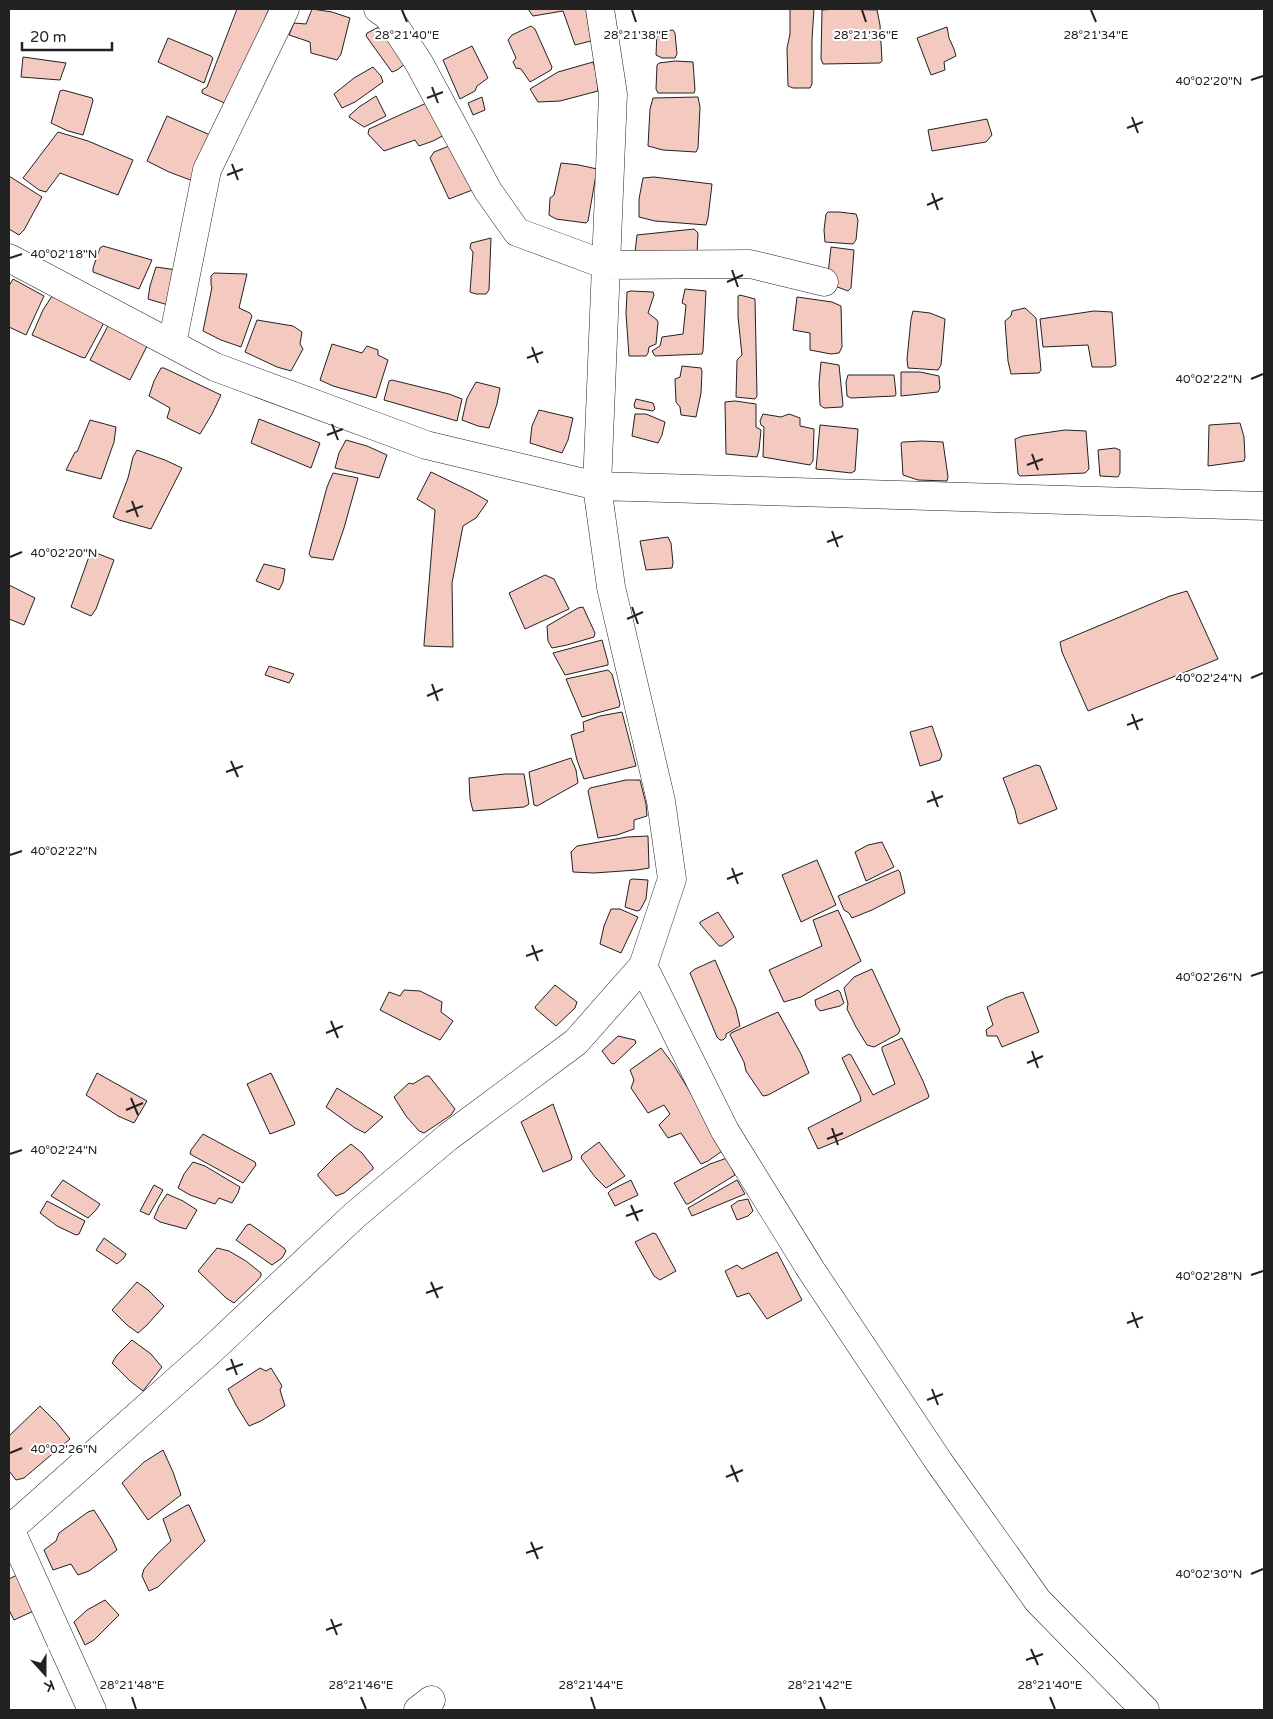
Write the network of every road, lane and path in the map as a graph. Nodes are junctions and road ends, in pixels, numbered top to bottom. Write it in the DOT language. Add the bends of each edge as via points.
graph roads {
  1 [pos="285,9"];
  2 [pos="378,9"];
  3 [pos="600,9"];
  4 [pos="9,258"];
  5 [pos="606,265"];
  6 [pos="824,282"];
  7 [pos="172,344"];
  8 [pos="597,486"];
  9 [pos="1264,506"];
  10 [pos="643,966"];
  11 [pos="10,1529"];
  12 [pos="92,1710"];
  13 [pos="1146,1710"];
  1 -- 7 [label="street" via="207,170"];
  2 -- 5 [label="street" via="388,16 419,63 488,191 517,232"];
  3 -- 5 [label="street" via="613,94"];
  4 -- 7 [label="street"];
  5 -- 6 [label="street" via="750,264"];
  5 -- 8 [label="street"];
  7 -- 8 [label="street" via="215,367 426,444"];
  8 -- 9 [label="street"];
  8 -- 10 [label="street" via="611,587 661,801 672,879"];
  10 -- 11 [label="street" via="576,1042 448,1137 355,1215 208,1353"];
  10 -- 13 [label="street" via="725,1131 811,1270 929,1446 1038,1601"];
  11 -- 12 [label="street"];
}
